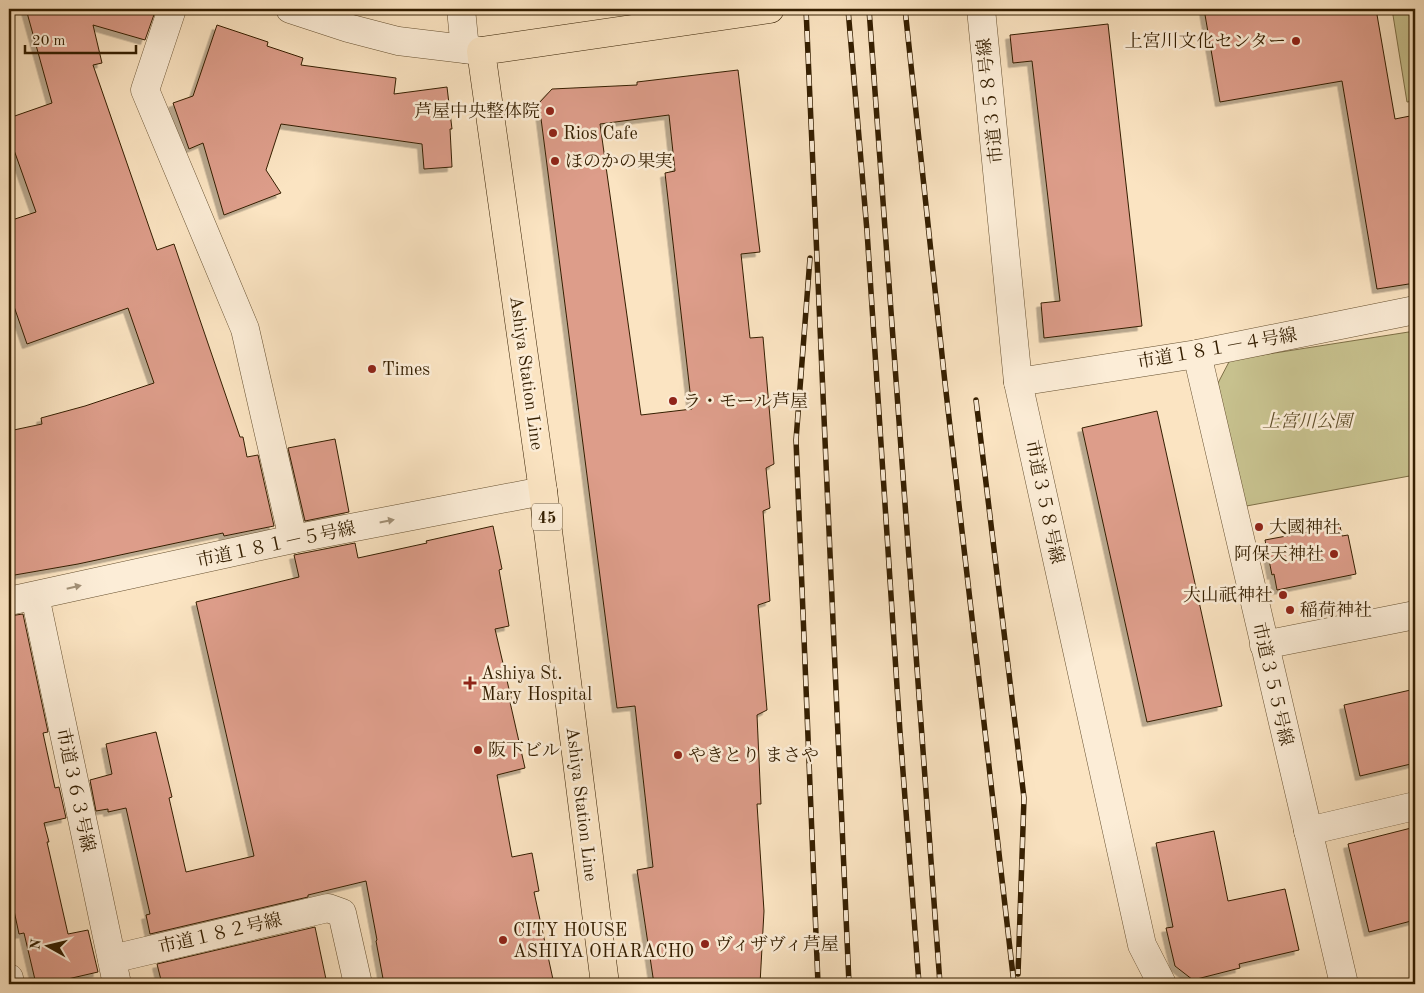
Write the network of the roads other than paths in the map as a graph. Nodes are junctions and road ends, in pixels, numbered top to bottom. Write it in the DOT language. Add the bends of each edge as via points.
graph roads {
  1 [pos="172,9"];
  2 [pos="290,9"];
  3 [pos="461,9"];
  4 [pos="770,9"];
  5 [pos="980,9"];
  6 [pos="473,50"];
  7 [pos="1415,310"];
  8 [pos="1197,354"];
  9 [pos="1018,382"];
  10 [pos="544,491"];
  11 [pos="293,539"];
  12 [pos="22,598"];
  13 [pos="1415,615"];
  14 [pos="1264,645"];
  15 [pos="1415,806"];
  16 [pos="1308,831"];
  17 [pos="114,972"];
  18 [pos="9,978"];
  19 [pos="10,984"];
  20 [pos="358,984"];
  21 [pos="605,984"];
  22 [pos="1162,984"];
  23 [pos="1344,984"];
  1 -- 11 [label="street" via="145,90 245,329"];
  2 -- 6 [label="street" via="398,41"];
  3 -- 6 [label="street"];
  4 -- 6 [label="main road"];
  5 -- 9 [label="street, 市道３５８号線"];
  6 -- 10 [label="main road, Ashiya Station Line / 45"];
  7 -- 8 [label="street, 市道１８１－４号線"];
  8 -- 9 [label="street, 市道１８１－４号線"];
  8 -- 14 [label="street, 市道３５５号線"];
  9 -- 22 [label="street, 市道３５８号線" via="1142,945"];
  11 -- 10 [label="street, 市道１８１－５号線, one-way"];
  10 -- 21 [label="main road, Ashiya Station Line / 45"];
  12 -- 11 [label="street, 市道１８１－５号線, one-way"];
  12 -- 17 [label="street, 市道３６３号線"];
  13 -- 14 [label="street"];
  14 -- 16 [label="street, 市道３５５号線"];
  15 -- 16 [label="street"];
  16 -- 23 [label="street, 市道３５５号線"];
  17 -- 20 [label="street, 市道１８２号線" via="328,908 342,913"];
  18 -- 19 [label="street"];
}
